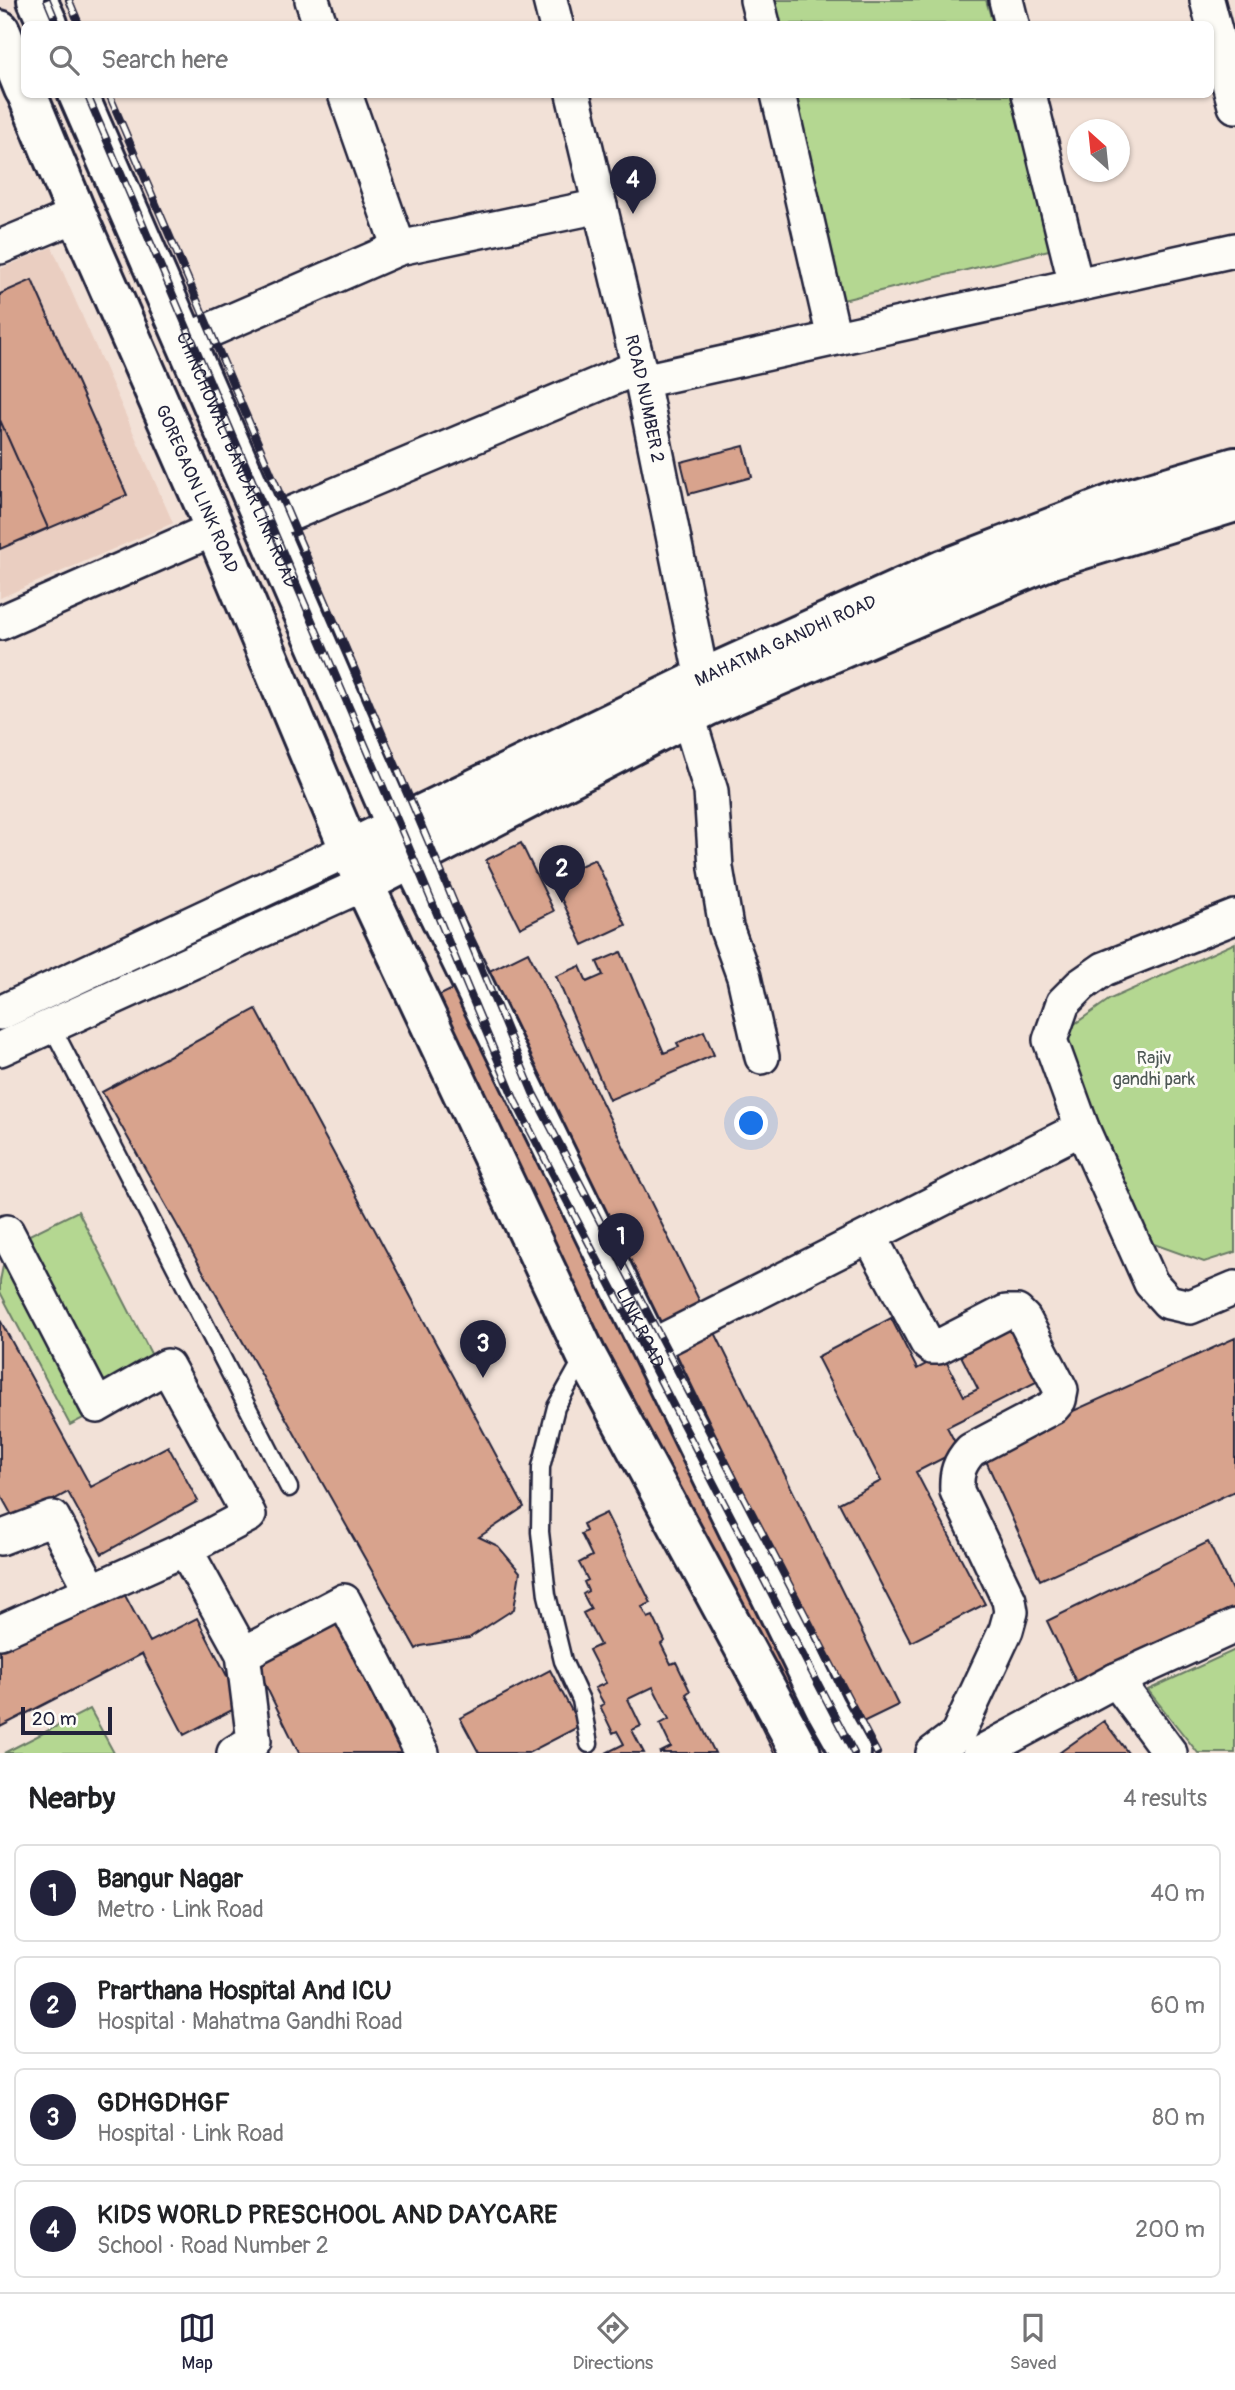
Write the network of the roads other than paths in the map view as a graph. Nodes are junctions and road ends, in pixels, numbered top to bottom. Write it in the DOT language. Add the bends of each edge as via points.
graph roads {
  1 [pos="37,0"];
  2 [pos="312,0"];
  3 [pos="757,0"];
  4 [pos="1006,0"];
  5 [pos="1207,0"];
  6 [pos="47,21"];
  7 [pos="319,21"];
  8 [pos="761,21"];
  9 [pos="1011,21"];
  10 [pos="1213,21"];
  11 [pos="1214,26"];
  12 [pos="0,30"];
  13 [pos="21,82"];
  14 [pos="29,98"];
  15 [pos="80,98"];
  16 [pos="346,98"];
  17 [pos="574,98"];
  18 [pos="779,98"];
  19 [pos="1030,98"];
  20 [pos="1235,106"];
  21 [pos="600,206"];
  22 [pos="77,215"];
  23 [pos="0,247"];
  24 [pos="399,248"];
  25 [pos="1235,250"];
  26 [pos="1076,285"];
  27 [pos="834,338"];
  28 [pos="185,341"];
  29 [pos="640,374"];
  30 [pos="1232,485"];
  31 [pos="264,525"];
  32 [pos="214,529"];
  33 [pos="0,623"];
  34 [pos="699,700"];
  35 [pos="396,826"];
  36 [pos="348,850"];
  37 [pos="412,860"];
  38 [pos="364,884"];
  39 [pos="1235,917"];
  40 [pos="0,1013"];
  41 [pos="51,1025"];
  42 [pos="0,1049"];
  43 [pos="762,1057"];
  44 [pos="1082,1128"];
  45 [pos="0,1236"];
  46 [pos="870,1237"];
  47 [pos="1235,1288"];
  48 [pos="650,1347"];
  49 [pos="586,1355"];
  50 [pos="289,1488"];
  51 [pos="0,1538"];
  52 [pos="186,1549"];
  53 [pos="91,1589"];
  54 [pos="1235,1626"];
  55 [pos="0,1632"];
  56 [pos="243,1654"];
  57 [pos="1116,1680"];
  58 [pos="589,1744"];
  59 [pos="250,1749"];
  60 [pos="422,1753"];
  61 [pos="801,1753"];
  62 [pos="851,1753"];
  63 [pos="933,1753"];
  64 [pos="980,1753"];
  65 [pos="1170,1753"];
  1 -- 6 [label="main road"];
  2 -- 7 [label="street"];
  3 -- 8 [label="street"];
  4 -- 9 [label="street"];
  5 -- 10 [label="street"];
  11 -- 20 [label="street"];
  12 -- 13 [label="main road"];
  14 -- 22 [label="main road, GOREGAON LINK ROAD"];
  15 -- 28 [label="main road, CHINCHOWALI BANDAR LINK ROAD"];
  16 -- 24 [label="street"];
  17 -- 21 [label="street, ROAD NUMBER 2"];
  18 -- 27 [label="street"];
  19 -- 26 [label="street"];
  21 -- 24 [label="street"];
  21 -- 29 [label="street, ROAD NUMBER 2"];
  22 -- 23 [label="street"];
  22 -- 32 [label="main road, GOREGAON LINK ROAD"];
  24 -- 28 [label="street"];
  25 -- 26 [label="street"];
  26 -- 27 [label="street"];
  27 -- 29 [label="street"];
  28 -- 31 [label="main road, CHINCHOWALI BANDAR LINK ROAD"];
  29 -- 31 [label="street"];
  29 -- 34 [label="street, ROAD NUMBER 2"];
  30 -- 34 [label="main road, MAHATMA GANDHI ROAD" via="1123,500 942,570"];
  31 -- 35 [label="main road, CHINCHOWALI BANDAR LINK ROAD"];
  32 -- 33 [label="street"];
  32 -- 36 [label="main road, GOREGAON LINK ROAD"];
  34 -- 35 [label="main road, MAHATMA GANDHI ROAD"];
  34 -- 37 [label="main road, MAHATMA GANDHI ROAD"];
  34 -- 43 [label="street, ROAD NUMBER 2" via="726,928 744,977"];
  35 -- 36 [label="main road, MAHATMA GANDHI ROAD"];
  35 -- 37 [label="main road, LINK ROAD"];
  36 -- 38 [label="main road, GOREGAON LINK ROAD"];
  36 -- 40 [label="street"];
  37 -- 38 [label="main road, MAHATMA GANDHI ROAD"];
  37 -- 48 [label="main road, LINK ROAD"];
  38 -- 41 [label="street"];
  38 -- 49 [label="main road"];
  39 -- 44 [label="street" via="1104,969 1063,1003 1050,1040"];
  41 -- 42 [label="street"];
  41 -- 50 [label="lane"];
  44 -- 46 [label="street"];
  44 -- 47 [label="street" via="1152,1283 1168,1302 1190,1307"];
  45 -- 52 [label="street" via="7,1233 97,1406 167,1366 249,1514"];
  46 -- 48 [label="street"];
  46 -- 63 [label="street" via="927,1343 938,1347 1006,1312 1017,1311 1061,1390 1053,1407 971,1450 956,1475 957,1491 1012,1612 957,1735"];
  48 -- 62 [label="main road, LINK ROAD"];
  49 -- 58 [label="lane" via="556,1407 541,1467 540,1532 547,1595 563,1661 581,1700"];
  49 -- 61 [label="main road"];
  51 -- 53 [label="street" via="53,1518"];
  52 -- 53 [label="street"];
  52 -- 56 [label="street"];
  53 -- 55 [label="street"];
  54 -- 57 [label="street"];
  56 -- 59 [label="street"];
  56 -- 60 [label="street" via="344,1601"];
  57 -- 64 [label="street"];
  57 -- 65 [label="street"];
}
